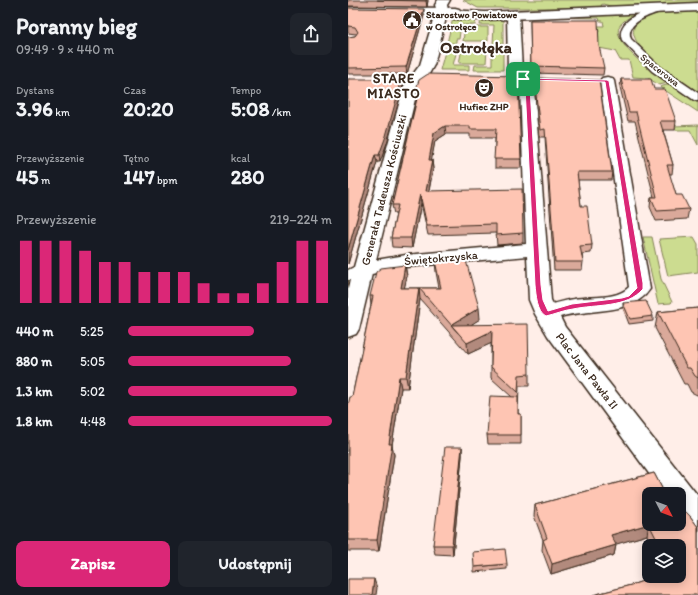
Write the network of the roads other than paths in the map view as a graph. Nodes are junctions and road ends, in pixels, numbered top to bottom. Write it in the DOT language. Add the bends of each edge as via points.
graph roads {
  1 [pos="443,6"];
  2 [pos="455,6"];
  3 [pos="698,7"];
  4 [pos="659,9"];
  5 [pos="348,10"];
  6 [pos="507,14"];
  7 [pos="437,76"];
  8 [pos="414,77"];
  9 [pos="505,77"];
  10 [pos="531,79"];
  11 [pos="606,81"];
  12 [pos="698,98"];
  13 [pos="537,249"];
  14 [pos="356,273"];
  15 [pos="546,314"];
  16 [pos="348,329"];
  17 [pos="694,506"];
  1 -- 2 [label="street"];
  1 -- 5 [label="street"];
  1 -- 6 [label="street" via="455,15"];
  1 -- 8 [label="street, Generała Tadeusza Kościuszki"];
  2 -- 6 [label="street"];
  3 -- 4 [label="street"];
  4 -- 6 [label="street"];
  4 -- 12 [label="street, Spacerowa" via="638,17 629,24 625,35 656,69"];
  6 -- 10 [label="street, Plac Jana Pawła II" via="515,70"];
  7 -- 8 [label="street"];
  8 -- 14 [label="street, Generała Tadeusza Kościuszki"];
  9 -- 10 [label="street"];
  10 -- 13 [label="street, Plac Jana Pawła II" via="527,87"];
  11 -- 15 [label="street" via="640,289 636,294 622,300 572,306"];
  13 -- 14 [label="street, Świętokrzyska" via="386,263"];
  13 -- 15 [label="street, Plac Jana Pawła II" via="540,300"];
  14 -- 16 [label="street, Generała Tadeusza Kościuszki"];
  15 -- 17 [label="street, Plac Jana Pawła II" via="556,331"];
}
